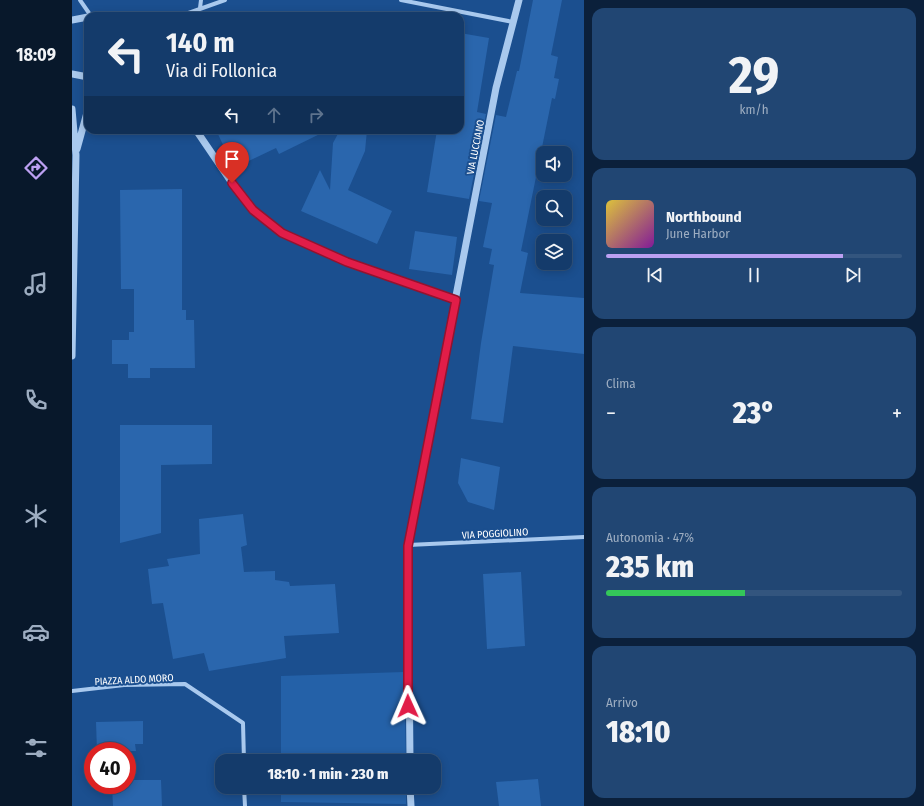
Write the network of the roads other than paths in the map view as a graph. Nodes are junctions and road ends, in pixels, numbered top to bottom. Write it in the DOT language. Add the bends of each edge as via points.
graph roads {
  1 [pos="80,0"];
  2 [pos="201,0"];
  3 [pos="224,0"];
  4 [pos="401,0"];
  5 [pos="519,0"];
  6 [pos="200,8"];
  7 [pos="87,12"];
  8 [pos="190,12"];
  9 [pos="462,12"];
  10 [pos="464,12"];
  11 [pos="84,17"];
  12 [pos="72,20"];
  13 [pos="513,22"];
  14 [pos="72,74"];
  15 [pos="84,76"];
  16 [pos="72,109"];
  17 [pos="84,124"];
  18 [pos="199,134"];
  19 [pos="76,155"];
  20 [pos="456,300"];
  21 [pos="72,356"];
  22 [pos="584,537"];
  23 [pos="408,546"];
  24 [pos="72,691"];
  25 [pos="244,754"];
  26 [pos="410,754"];
  27 [pos="244,794"];
  28 [pos="410,794"];
  29 [pos="245,806"];
  30 [pos="411,806"];
  1 -- 7 [label="street"];
  2 -- 6 [label="street"];
  3 -- 6 [label="street"];
  4 -- 9 [label="street"];
  5 -- 13 [label="street, VIA LUCCIANO"];
  6 -- 8 [label="street"];
  10 -- 13 [label="street"];
  11 -- 12 [label="street"];
  13 -- 20 [label="street, VIA LUCCIANO" via="496,88"];
  14 -- 15 [label="street"];
  16 -- 19 [label="street"];
  17 -- 19 [label="street"];
  18 -- 20 [label="street" via="253,210 282,233 347,262"];
  19 -- 21 [label="street"];
  20 -- 23 [label="street, VIA LUCCIANO"];
  22 -- 23 [label="street, VIA POGGIOLINO"];
  23 -- 26 [label="street, VIA LUCCIANO"];
  24 -- 25 [label="street, PIAZZA ALDO MORO" via="130,685 185,684 243,723"];
  27 -- 29 [label="street"];
  28 -- 30 [label="street"];
}
